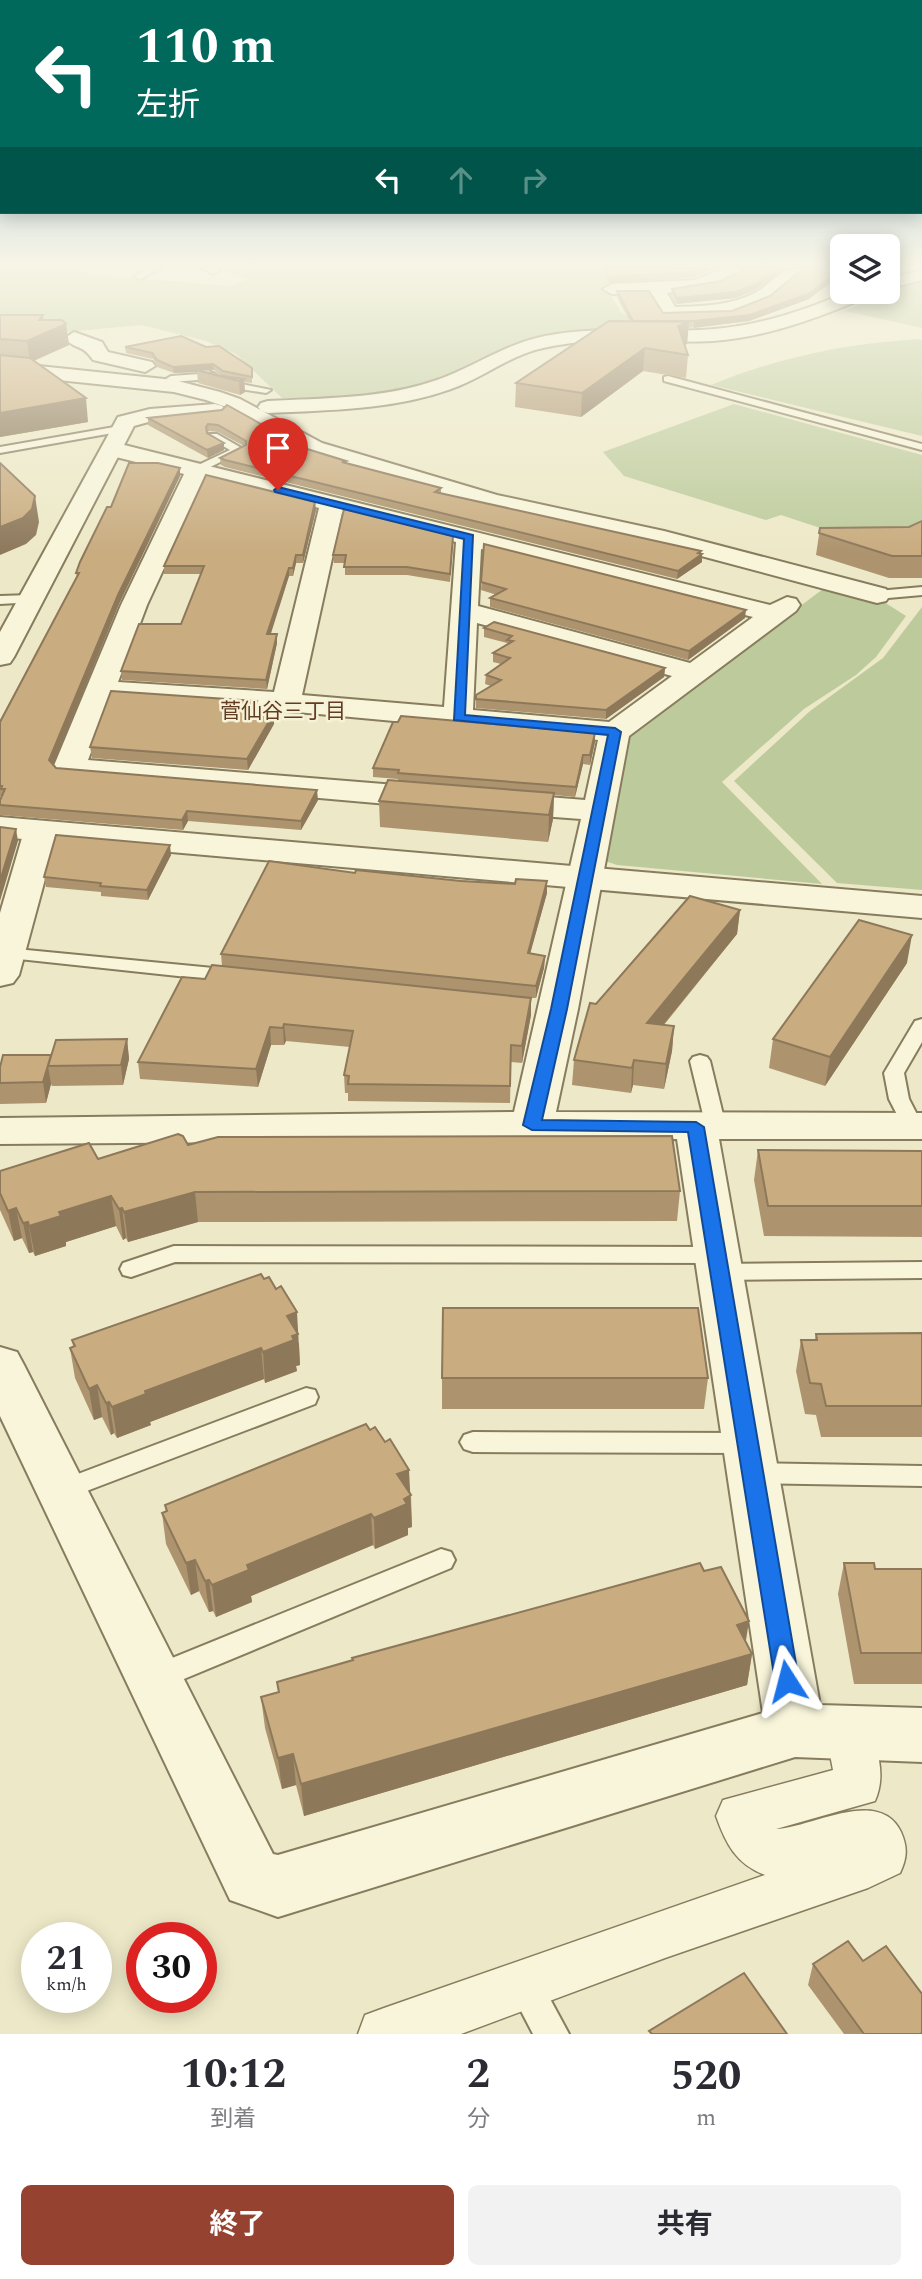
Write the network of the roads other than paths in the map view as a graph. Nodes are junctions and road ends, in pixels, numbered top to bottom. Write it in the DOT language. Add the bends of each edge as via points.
graph roads {
  1 [pos="132,363"];
  2 [pos="488,363"];
  3 [pos="0,368"];
  4 [pos="668,379"];
  5 [pos="172,382"];
  6 [pos="267,399"];
  7 [pos="215,410"];
  8 [pos="213,436"];
  9 [pos="116,439"];
  10 [pos="922,447"];
  11 [pos="0,450"];
  12 [pos="198,469"];
  13 [pos="332,504"];
  14 [pos="469,538"];
  15 [pos="823,579"];
  16 [pos="922,591"];
  17 [pos="877,595"];
  18 [pos="30,599"];
  19 [pos="0,600"];
  20 [pos="465,611"];
  21 [pos="773,614"];
  22 [pos="2,648"];
  23 [pos="693,673"];
  24 [pos="103,690"];
  25 [pos="286,702"];
  26 [pos="458,718"];
  27 [pos="615,732"];
  28 [pos="599,811"];
  29 [pos="0,827"];
  30 [pos="41,831"];
  31 [pos="584,877"];
  32 [pos="922,907"];
  33 [pos="3,964"];
  34 [pos="255,978"];
  35 [pos="922,1025"];
  36 [pos="700,1061"];
  37 [pos="532,1125"];
  38 [pos="917,1126"];
  39 [pos="706,1127"];
  40 [pos="0,1131"];
  41 [pos="717,1264"];
  42 [pos="131,1269"];
  43 [pos="922,1270"];
  44 [pos="0,1365"];
  45 [pos="306,1397"];
  46 [pos="473,1442"];
  47 [pos="750,1458"];
  48 [pos="922,1476"];
  49 [pos="62,1490"];
  50 [pos="441,1560"];
  51 [pos="155,1678"];
  52 [pos="822,1732"];
  53 [pos="922,1735"];
  54 [pos="384,2034"];
  1 -- 5 [label="street" via="155,368"];
  2 -- 6 [label="street" via="446,384 412,394 365,400"];
  3 -- 5 [label="street"];
  4 -- 10 [label="lane"];
  5 -- 6 [label="lane" via="214,376 219,383"];
  5 -- 15 [label="street" via="233,403 314,448 492,501"];
  7 -- 9 [label="street" via="133,418"];
  8 -- 12 [label="lane" via="239,450"];
  9 -- 11 [label="lane"];
  9 -- 12 [label="street"];
  9 -- 18 [label="street"];
  12 -- 13 [label="street"];
  12 -- 24 [label="street" via="134,605"];
  13 -- 14 [label="street"];
  13 -- 25 [label="street"];
  14 -- 20 [label="street"];
  14 -- 21 [label="street"];
  15 -- 17 [label="street"];
  15 -- 21 [label="street"];
  16 -- 17 [label="lane"];
  18 -- 19 [label="lane"];
  18 -- 22 [label="street"];
  20 -- 23 [label="street"];
  20 -- 26 [label="street"];
  21 -- 23 [label="street"];
  23 -- 27 [label="street"];
  24 -- 25 [label="street"];
  24 -- 28 [label="street" via="69,768"];
  25 -- 26 [label="street"];
  26 -- 27 [label="street"];
  27 -- 28 [label="street"];
  28 -- 31 [label="street"];
  29 -- 30 [label="street"];
  30 -- 31 [label="street"];
  30 -- 33 [label="street"];
  31 -- 32 [label="street"];
  31 -- 37 [label="street" via="552,1008"];
  33 -- 34 [label="lane"];
  35 -- 38 [label="lane" via="894,1073 899,1098"];
  36 -- 39 [label="lane"];
  37 -- 39 [label="street"];
  37 -- 40 [label="street"];
  38 -- 39 [label="street"];
  39 -- 41 [label="street"];
  41 -- 42 [label="lane" via="174,1254"];
  41 -- 43 [label="lane"];
  41 -- 47 [label="street"];
  44 -- 49 [label="street"];
  45 -- 49 [label="lane"];
  46 -- 47 [label="lane"];
  47 -- 48 [label="lane"];
  47 -- 52 [label="street"];
  49 -- 51 [label="street"];
  50 -- 51 [label="lane"];
  51 -- 52 [label="street" via="252,1878 278,1886"];
  52 -- 53 [label="street"];
  52 -- 54 [label="street" via="856,1761 858,1786 740,1815 747,1835 767,1853 873,1833 882,1845 883,1857"];
}
